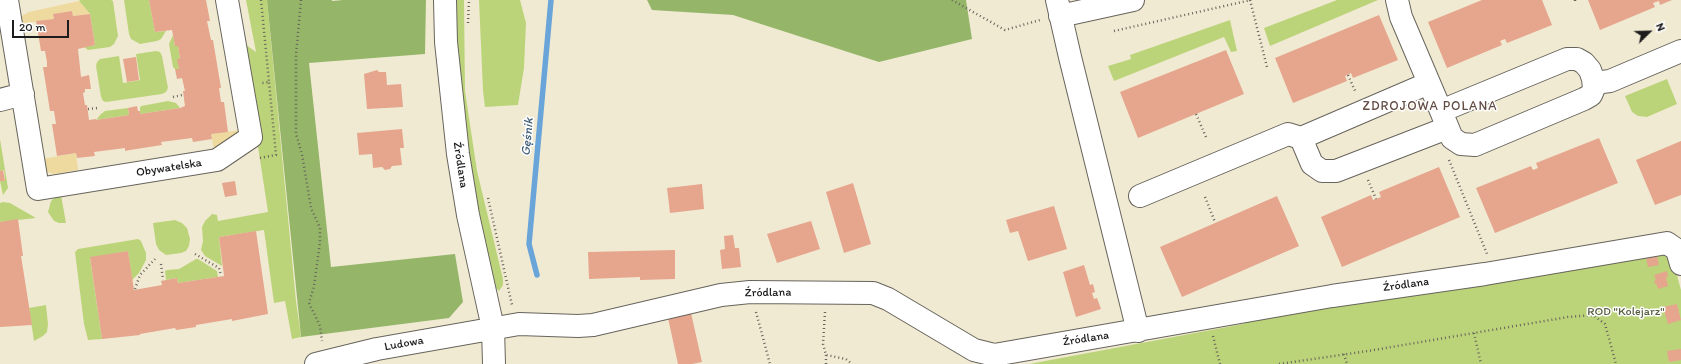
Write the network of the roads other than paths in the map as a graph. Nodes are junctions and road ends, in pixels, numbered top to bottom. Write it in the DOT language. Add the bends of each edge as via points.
graph roads {
  1 [pos="7,0"];
  2 [pos="227,0"];
  3 [pos="445,0"];
  4 [pos="1133,0"];
  5 [pos="1397,0"];
  6 [pos="1059,8"];
  7 [pos="1681,51"];
  8 [pos="1429,83"];
  9 [pos="1594,83"];
  10 [pos="23,94"];
  11 [pos="0,100"];
  12 [pos="1444,120"];
  13 [pos="1301,138"];
  14 [pos="1140,196"];
  15 [pos="1681,264"];
  16 [pos="493,328"];
  17 [pos="1138,331"];
  18 [pos="320,355"];
  19 [pos="494,364"];
  1 -- 10 [label="street, Obywatelska"];
  2 -- 10 [label="street, Obywatelska" via="251,137 217,160 38,189"];
  3 -- 16 [label="street, Źródlana" via="446,42 458,154 468,215"];
  4 -- 6 [label="street"];
  5 -- 8 [label="street" via="1401,17"];
  6 -- 17 [label="street"];
  7 -- 9 [label="street" via="1610,81"];
  8 -- 12 [label="street"];
  8 -- 13 [label="street"];
  9 -- 12 [label="street" via="1590,70 1584,63 1577,59 1567,59"];
  9 -- 12 [label="street" via="1591,95 1584,99 1475,145 1461,144 1452,138"];
  10 -- 11 [label="street"];
  12 -- 13 [label="street" via="1336,172 1322,171 1312,164"];
  13 -- 14 [label="street" via="1288,134"];
  15 -- 17 [label="street, Źródlana" via="1677,250 1667,243 1485,274 1339,295"];
  16 -- 17 [label="street, Źródlana" via="519,324 594,324 721,295 750,292 873,292 974,350 994,355"];
  16 -- 18 [label="street, Ludowa" via="377,349"];
  16 -- 19 [label="street, Źródlana"];
}
